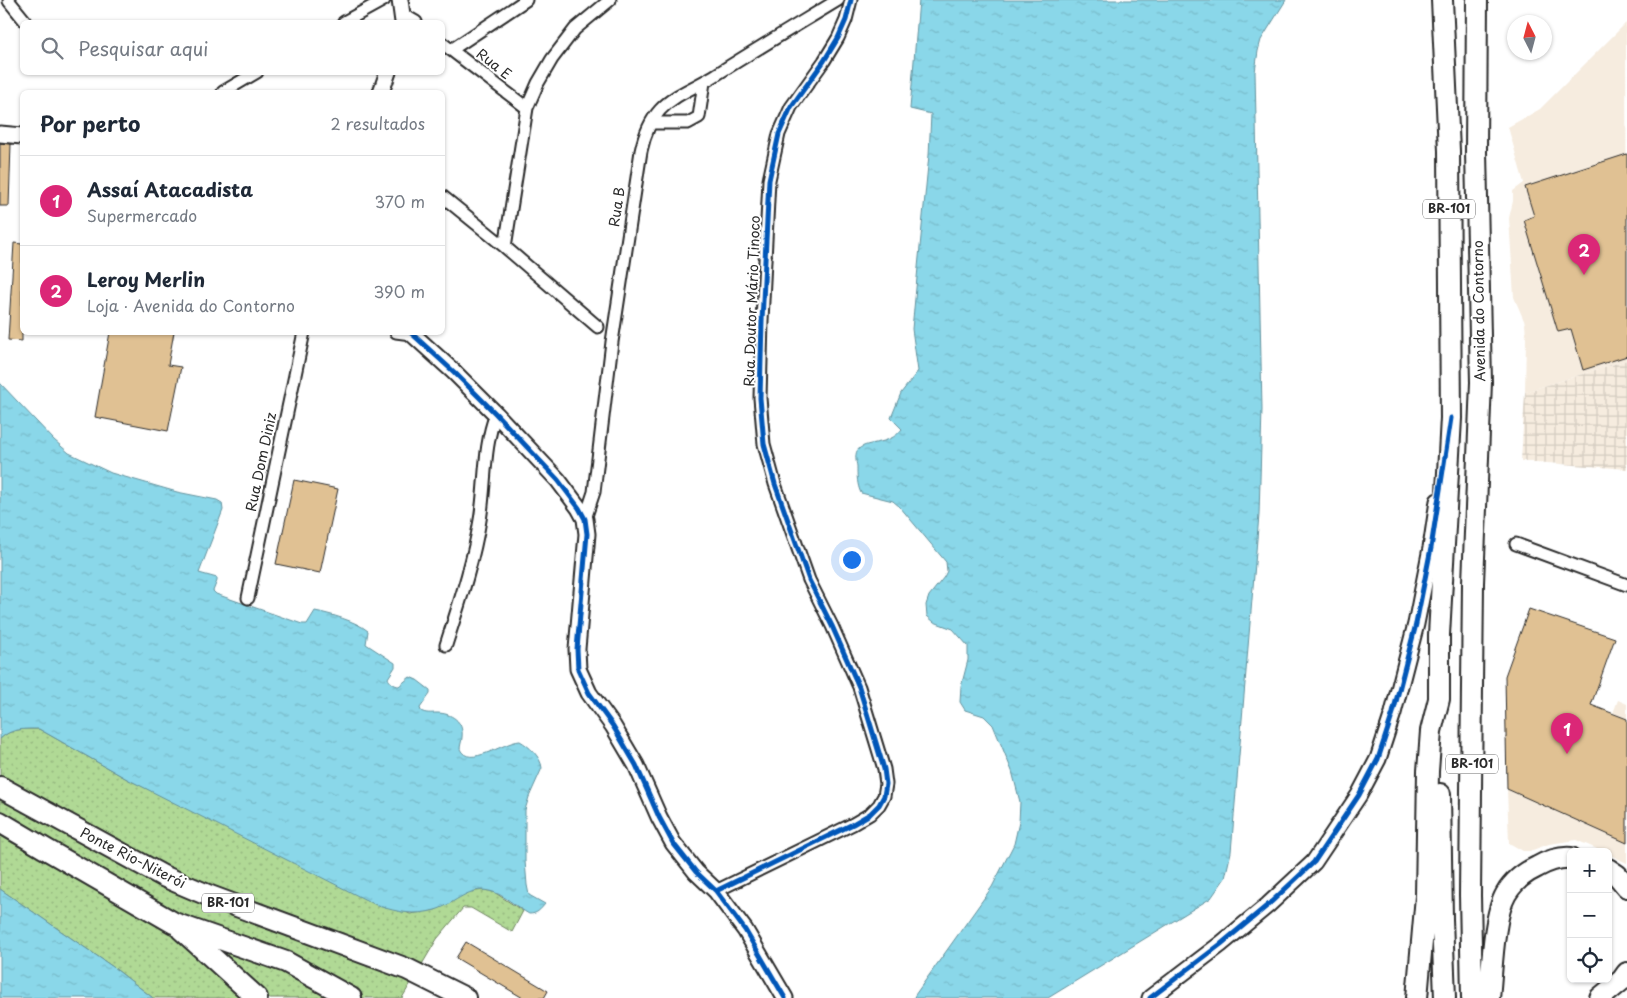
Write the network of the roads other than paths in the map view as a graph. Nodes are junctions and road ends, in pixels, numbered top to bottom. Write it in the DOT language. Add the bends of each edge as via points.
graph roads {
  1 [pos="384,0"];
  2 [pos="526,0"];
  3 [pos="610,0"];
  4 [pos="838,0"];
  5 [pos="851,0"];
  6 [pos="1442,0"];
  7 [pos="1478,0"];
  8 [pos="6,2"];
  9 [pos="402,12"];
  10 [pos="24,20"];
  11 [pos="348,20"];
  12 [pos="413,20"];
  13 [pos="447,46"];
  14 [pos="252,75"];
  15 [pos="387,75"];
  16 [pos="704,82"];
  17 [pos="226,90"];
  18 [pos="382,90"];
  19 [pos="527,108"];
  20 [pos="651,123"];
  21 [pos="0,134"];
  22 [pos="20,136"];
  23 [pos="445,198"];
  24 [pos="505,247"];
  25 [pos="598,327"];
  26 [pos="303,335"];
  27 [pos="408,335"];
  28 [pos="496,414"];
  29 [pos="1451,418"];
  30 [pos="585,520"];
  31 [pos="1516,544"];
  32 [pos="1627,585"];
  33 [pos="248,598"];
  34 [pos="446,645"];
  35 [pos="1438,699"];
  36 [pos="0,787"];
  37 [pos="0,822"];
  38 [pos="1567,858"];
  39 [pos="1612,872"];
  40 [pos="1627,888"];
  41 [pos="716,891"];
  42 [pos="174,923"];
  43 [pos="1627,973"];
  44 [pos="257,998"];
  45 [pos="350,998"];
  46 [pos="465,998"];
  47 [pos="785,998"];
  48 [pos="1150,998"];
  49 [pos="1417,998"];
  50 [pos="1445,998"];
  51 [pos="1472,998"];
  52 [pos="1489,998"];
  53 [pos="1600,998"];
  1 -- 11 [label="street"];
  2 -- 13 [label="street"];
  3 -- 19 [label="street" via="575,29 552,59"];
  4 -- 16 [label="street, Rua B"];
  5 -- 41 [label="street, Rua Doutor Mário Tinoco" via="838,38 791,107 779,134 769,180 760,398 764,444 775,484 809,580 859,687 886,784 884,796 870,814"];
  6 -- 29 [label="highway, Avenida do Contorno / BR-101" via="1449,151"];
  7 -- 51 [label="highway, Avenida do Contorno / BR-101" via="1476,152 1481,382 1473,583"];
  8 -- 10 [label="street"];
  9 -- 12 [label="street"];
  13 -- 19 [label="street, Rua E"];
  14 -- 17 [label="street"];
  15 -- 18 [label="street"];
  16 -- 20 [label="street, Rua B" via="671,100"];
  16 -- 20 [label="street" via="700,118 688,123"];
  19 -- 24 [label="street"];
  20 -- 30 [label="street, Rua B" via="641,151 612,342 594,492"];
  21 -- 22 [label="street"];
  23 -- 24 [label="street"];
  24 -- 25 [label="street"];
  26 -- 33 [label="street, Rua Dom Diniz"];
  27 -- 28 [label="street" via="454,372"];
  28 -- 30 [label="street" via="558,480"];
  28 -- 34 [label="street" via="490,429 476,546"];
  29 -- 35 [label="highway, BR-101"];
  29 -- 48 [label="street" via="1416,624 1394,713 1378,759 1314,862 1221,944"];
  30 -- 41 [label="street" via="587,545 579,618 578,669 589,693 636,765 673,843"];
  31 -- 32 [label="street"];
  35 -- 49 [label="highway, BR-101" via="1431,731 1428,771 1426,896"];
  35 -- 50 [label="highway"];
  36 -- 46 [label="highway, Ponte Rio-Niterói / BR-101" via="163,876 407,969"];
  37 -- 42 [label="highway, BR-101"];
  38 -- 52 [label="highway" via="1547,862 1528,871 1505,896 1498,916"];
  39 -- 40 [label="highway"];
  41 -- 47 [label="street" via="745,930"];
  42 -- 44 [label="highway"];
  42 -- 45 [label="highway, BR-101" via="286,962"];
  43 -- 53 [label="highway"];
}
